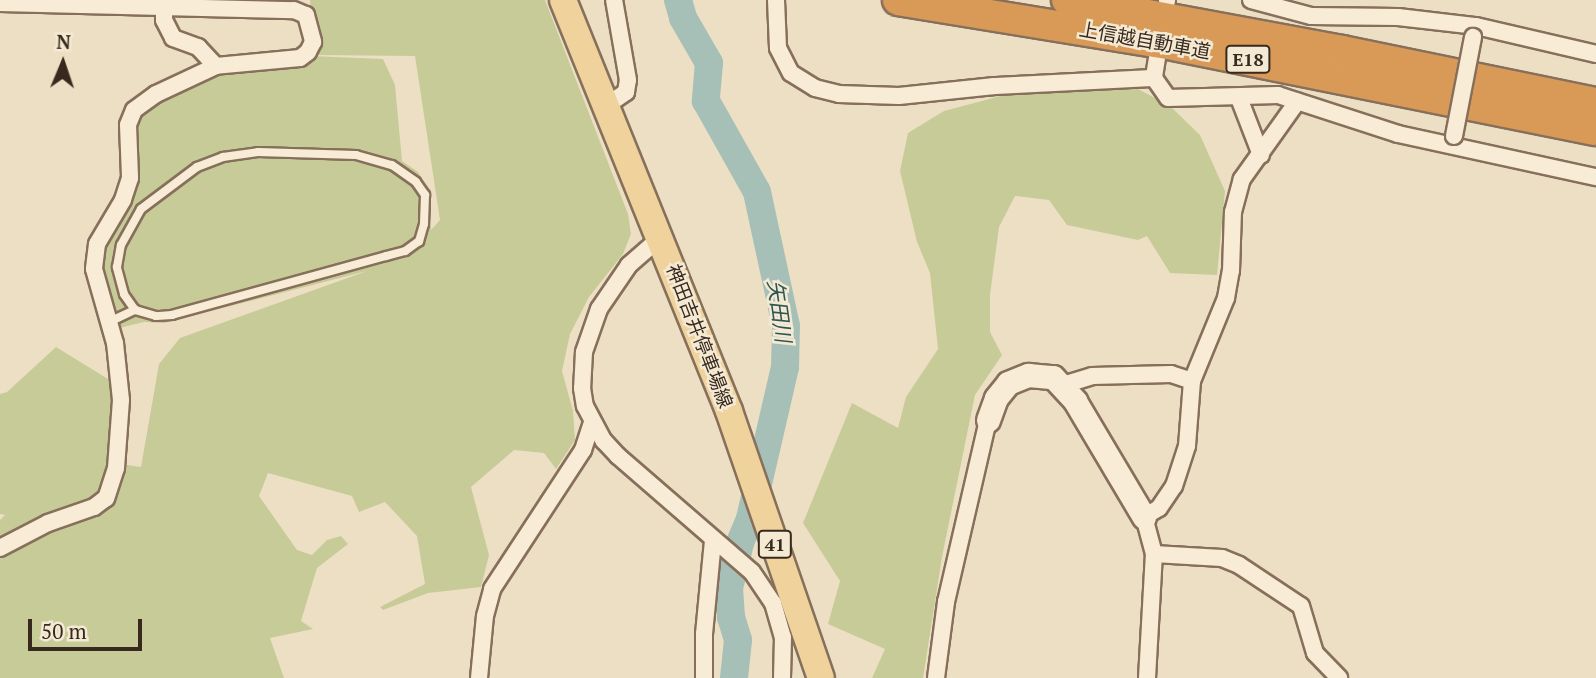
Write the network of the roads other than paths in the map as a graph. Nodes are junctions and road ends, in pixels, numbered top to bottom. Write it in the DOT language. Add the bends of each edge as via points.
graph roads {
  1 [pos="564,0"];
  2 [pos="614,0"];
  3 [pos="776,0"];
  4 [pos="898,0"];
  5 [pos="1067,0"];
  6 [pos="1251,0"];
  7 [pos="0,3"];
  8 [pos="164,5"];
  9 [pos="1474,32"];
  10 [pos="1596,54"];
  11 [pos="1157,58"];
  12 [pos="216,66"];
  13 [pos="1154,78"];
  14 [pos="1239,98"];
  15 [pos="1297,103"];
  16 [pos="1596,103"];
  17 [pos="607,105"];
  18 [pos="1596,130"];
  19 [pos="1453,141"];
  20 [pos="1261,155"];
  21 [pos="1596,177"];
  22 [pos="662,237"];
  23 [pos="135,310"];
  24 [pos="109,323"];
  25 [pos="1192,381"];
  26 [pos="1063,385"];
  27 [pos="988,420"];
  28 [pos="592,422"];
  29 [pos="1144,517"];
  30 [pos="720,545"];
  31 [pos="0,548"];
  32 [pos="1154,554"];
  33 [pos="479,678"];
  34 [pos="704,678"];
  35 [pos="782,678"];
  36 [pos="821,678"];
  37 [pos="936,678"];
  38 [pos="1147,678"];
  39 [pos="1339,678"];
  1 -- 17 [label="main road, 神田吉井停車場線 / 41"];
  2 -- 17 [label="street" via="628,80 626,92"];
  3 -- 13 [label="street" via="778,48 791,73 815,88 839,94 899,96"];
  4 -- 18 [label="highway, 上信越自動車道 / E18" via="1166,44"];
  5 -- 16 [label="highway, 上信越自動車道 / E18"];
  6 -- 9 [label="street" via="1311,16 1398,17"];
  7 -- 8 [label="street"];
  8 -- 12 [label="street" via="167,30 173,38 198,47"];
  8 -- 12 [label="street" via="294,10 306,15 313,42 300,58"];
  9 -- 10 [label="street"];
  9 -- 19 [label="street, bridge"];
  11 -- 13 [label="street"];
  12 -- 24 [label="street" via="156,94 134,110 128,125 130,178 123,200 97,244 94,269"];
  13 -- 14 [label="street" via="1168,98"];
  14 -- 15 [label="street" via="1278,95"];
  14 -- 20 [label="street"];
  15 -- 19 [label="street" via="1398,134"];
  15 -- 20 [label="street"];
  17 -- 22 [label="main road, 神田吉井停車場線 / 41"];
  19 -- 21 [label="street"];
  20 -- 25 [label="street" via="1242,179 1233,212 1226,298"];
  22 -- 28 [label="street" via="629,265 590,331 582,388"];
  22 -- 36 [label="main road, 神田吉井停車場線 / 41" via="729,411"];
  23 -- 23 [label="lane" via="124,294 117,267 121,245 141,209 197,167 223,157 258,152 356,155 392,164 425,195 419,241 405,251 172,316"];
  23 -- 24 [label="lane"];
  24 -- 31 [label="street" via="117,366 120,432 116,468 106,498"];
  25 -- 26 [label="street" via="1171,374 1092,376"];
  25 -- 29 [label="street" via="1187,446 1174,486 1159,508"];
  26 -- 27 [label="street" via="1053,377 1028,374 1009,383 996,397"];
  26 -- 29 [label="street"];
  27 -- 37 [label="street" via="948,592"];
  28 -- 30 [label="street" via="618,456"];
  28 -- 33 [label="street" via="583,450 492,589"];
  29 -- 32 [label="street"];
  30 -- 34 [label="street" via="704,634"];
  30 -- 35 [label="street" via="752,572 773,603 783,637"];
  32 -- 38 [label="street"];
  32 -- 39 [label="street" via="1222,558 1301,606 1315,653"];
}
